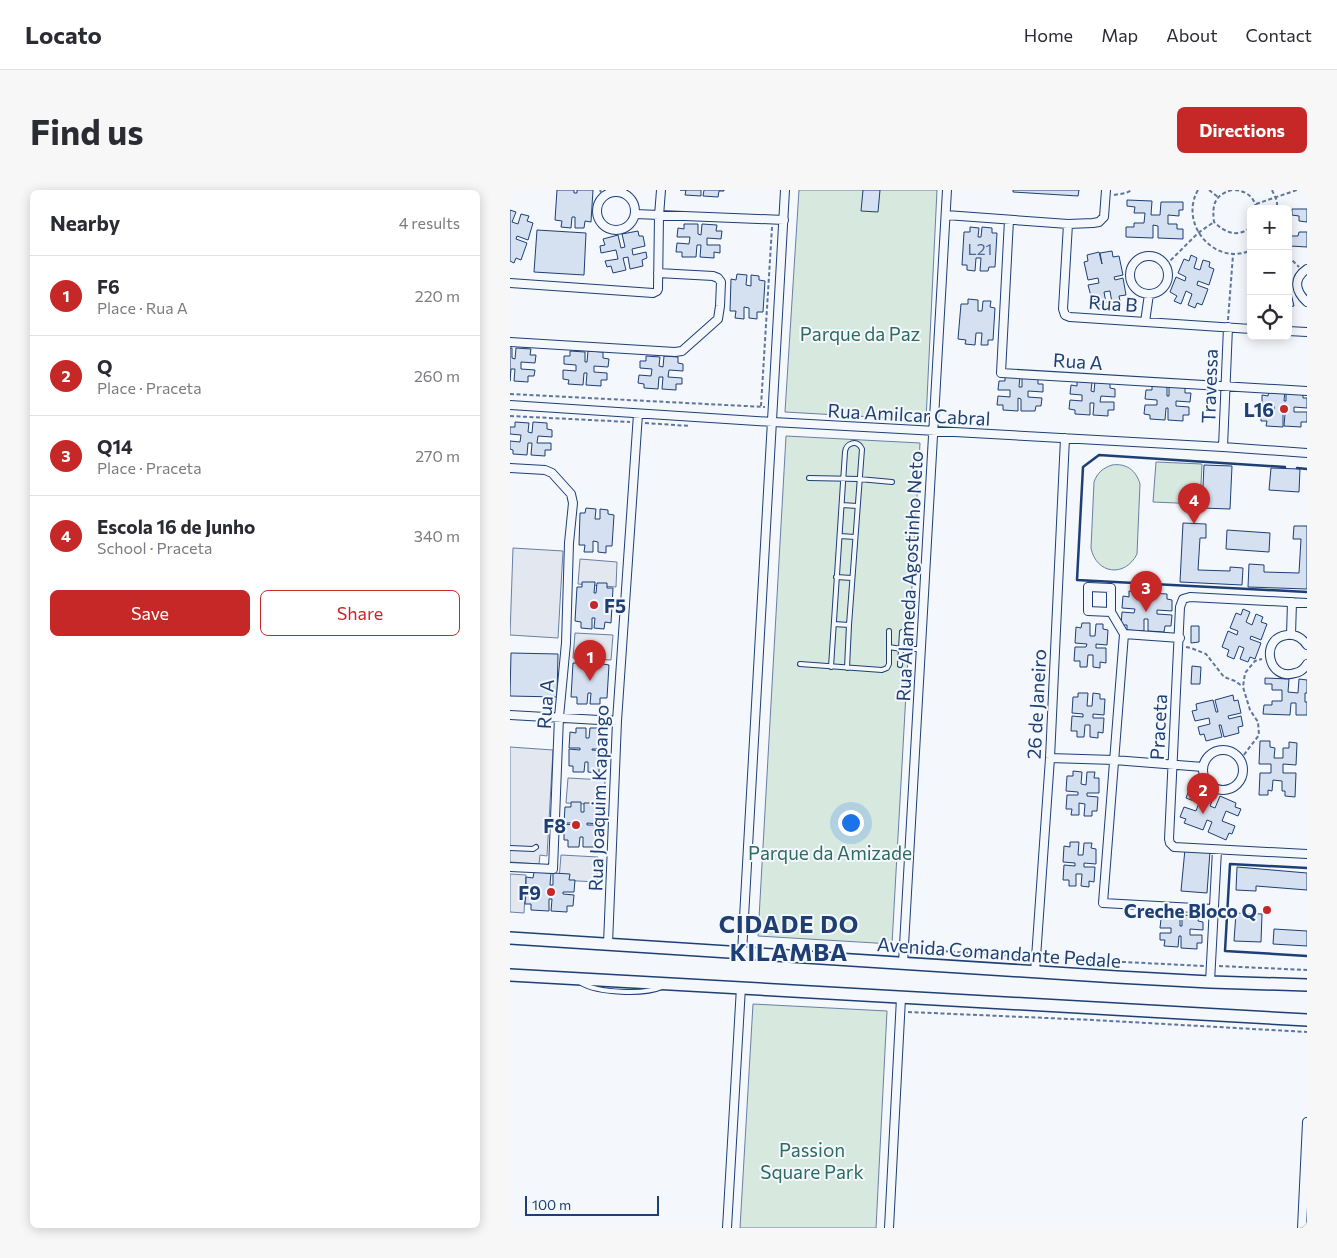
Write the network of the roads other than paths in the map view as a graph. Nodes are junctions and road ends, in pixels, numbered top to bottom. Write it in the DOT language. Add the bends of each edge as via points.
graph roads {
  1 [pos="662,190"];
  2 [pos="786,190"];
  3 [pos="947,190"];
  4 [pos="1109,192"];
  5 [pos="601,194"];
  6 [pos="635,214"];
  7 [pos="946,214"];
  8 [pos="660,216"];
  9 [pos="784,220"];
  10 [pos="1009,220"];
  11 [pos="1068,224"];
  12 [pos="1305,270"];
  13 [pos="658,273"];
  14 [pos="510,283"];
  15 [pos="1149,294"];
  16 [pos="1307,302"];
  17 [pos="1145,322"];
  18 [pos="1228,327"];
  19 [pos="1247,329"];
  20 [pos="1292,331"];
  21 [pos="1307,332"];
  22 [pos="510,342"];
  23 [pos="1225,386"];
  24 [pos="1307,391"];
  25 [pos="510,405"];
  26 [pos="638,414"];
  27 [pos="772,422"];
  28 [pos="934,431"];
  29 [pos="1065,438"];
  30 [pos="1223,447"];
  31 [pos="1307,453"];
  32 [pos="510,468"];
  33 [pos="809,478"];
  34 [pos="843,478"];
  35 [pos="859,479"];
  36 [pos="892,482"];
  37 [pos="842,505"];
  38 [pos="857,506"];
  39 [pos="840,536"];
  40 [pos="855,537"];
  41 [pos="836,576"];
  42 [pos="852,578"];
  43 [pos="1292,602"];
  44 [pos="1307,603"];
  45 [pos="1111,612"];
  46 [pos="834,624"];
  47 [pos="849,626"];
  48 [pos="889,631"];
  49 [pos="902,632"];
  50 [pos="1124,634"];
  51 [pos="1291,634"];
  52 [pos="1179,642"];
  53 [pos="1307,645"];
  54 [pos="889,647"];
  55 [pos="901,648"];
  56 [pos="921,649"];
  57 [pos="800,664"];
  58 [pos="1307,664"];
  59 [pos="900,665"];
  60 [pos="831,667"];
  61 [pos="847,668"];
  62 [pos="510,715"];
  63 [pos="559,718"];
  64 [pos="617,720"];
  65 [pos="1050,758"];
  66 [pos="1114,760"];
  67 [pos="1173,764"];
  68 [pos="1203,767"];
  69 [pos="536,847"];
  70 [pos="510,848"];
  71 [pos="1217,850"];
  72 [pos="1307,854"];
  73 [pos="510,867"];
  74 [pos="1214,909"];
  75 [pos="510,938"];
  76 [pos="608,944"];
  77 [pos="742,953"];
  78 [pos="903,963"];
  79 [pos="1035,972"];
  80 [pos="510,975"];
  81 [pos="1210,982"];
  82 [pos="1303,983"];
  83 [pos="741,987"];
  84 [pos="901,998"];
  85 [pos="1307,1020"];
  86 [pos="1307,1122"];
  87 [pos="727,1228"];
  88 [pos="889,1228"];
  89 [pos="1302,1228"];
  1 -- 8 [label="street"];
  2 -- 9 [label="street"];
  3 -- 7 [label="street, Rua Alameda Agostinho Neto"];
  4 -- 11 [label="street" via="1102,220"];
  5 -- 6 [label="street" via="619,192 626,195 635,206"];
  5 -- 6 [label="street" via="596,212 608,229 626,228"];
  6 -- 8 [label="street"];
  7 -- 10 [label="street"];
  7 -- 28 [label="street, Rua Alameda Agostinho Neto"];
  8 -- 9 [label="street"];
  8 -- 13 [label="street"];
  9 -- 27 [label="street"];
  10 -- 11 [label="street"];
  10 -- 23 [label="street, Rua A" via="1001,373"];
  11 -- 17 [label="street, Rua B" via="1065,315"];
  12 -- 16 [label="street" via="1297,282 1300,296"];
  13 -- 14 [label="street" via="658,288 653,294"];
  13 -- 22 [label="street" via="713,276 721,282 718,319 682,351"];
  15 -- 15 [label="street" via="1160,291 1169,278 1166,265 1152,255 1137,260 1130,271 1133,286"];
  15 -- 17 [label="street"];
  17 -- 18 [label="street, Rua B"];
  18 -- 19 [label="street, Rua B"];
  18 -- 23 [label="street, Travessa"];
  20 -- 21 [label="street"];
  23 -- 24 [label="street, Rua A"];
  23 -- 30 [label="street, Travessa"];
  25 -- 26 [label="street, Rua Amilcar Cabral"];
  26 -- 27 [label="street, Rua Amilcar Cabral"];
  26 -- 64 [label="street, Rua Joaquim Kapango"];
  27 -- 28 [label="street, Rua Amilcar Cabral"];
  27 -- 77 [label="street"];
  28 -- 29 [label="street, Rua Amilcar Cabral"];
  28 -- 56 [label="street, Rua Alameda Agostinho Neto"];
  29 -- 30 [label="street, Rua Amilcar Cabral"];
  29 -- 65 [label="street, 26 de Janeiro"];
  30 -- 31 [label="street, Rua Amilcar Cabral"];
  32 -- 63 [label="street, Rua A" via="548,471 556,476 572,499 566,643"];
  33 -- 34 [label="lane"];
  34 -- 35 [label="lane"];
  34 -- 35 [label="lane" via="846,447 857,444 862,449"];
  34 -- 37 [label="lane"];
  35 -- 36 [label="lane"];
  35 -- 38 [label="lane"];
  37 -- 38 [label="lane"];
  37 -- 39 [label="lane"];
  38 -- 40 [label="lane"];
  39 -- 40 [label="lane"];
  39 -- 41 [label="lane"];
  40 -- 42 [label="lane"];
  41 -- 42 [label="lane"];
  41 -- 46 [label="lane"];
  42 -- 47 [label="lane"];
  43 -- 44 [label="street, Praceta"];
  43 -- 51 [label="street"];
  43 -- 52 [label="street, Praceta" via="1183,599"];
  45 -- 50 [label="street"];
  46 -- 47 [label="lane"];
  46 -- 60 [label="lane"];
  47 -- 61 [label="lane"];
  48 -- 54 [label="lane"];
  49 -- 55 [label="lane"];
  50 -- 52 [label="street"];
  50 -- 66 [label="street"];
  51 -- 53 [label="street"];
  51 -- 58 [label="street" via="1277,639 1270,650 1275,668 1292,674 1300,672"];
  52 -- 67 [label="street, Praceta"];
  54 -- 55 [label="lane"];
  54 -- 61 [label="lane" via="887,668"];
  55 -- 56 [label="lane"];
  55 -- 59 [label="lane"];
  56 -- 78 [label="street, Rua Alameda Agostinho Neto"];
  57 -- 60 [label="lane"];
  60 -- 61 [label="lane"];
  62 -- 63 [label="street"];
  63 -- 64 [label="street"];
  63 -- 73 [label="street, Rua A" via="553,870"];
  64 -- 76 [label="street, Rua Joaquim Kapango"];
  65 -- 66 [label="street"];
  65 -- 79 [label="street, 26 de Janeiro"];
  66 -- 67 [label="street"];
  66 -- 74 [label="street" via="1103,903"];
  67 -- 68 [label="street"];
  67 -- 71 [label="street, Praceta" via="1170,843 1174,847"];
  68 -- 68 [label="street" via="1208,784 1223,790 1238,784 1244,771 1239,757 1226,750 1211,754"];
  69 -- 70 [label="lane"];
  71 -- 72 [label="street, Praceta"];
  71 -- 74 [label="street"];
  74 -- 81 [label="street"];
  75 -- 76 [label="street, Avenida Comandante Pedale"];
  76 -- 77 [label="street, Avenida Comandante Pedale"];
  77 -- 78 [label="street, Avenida Comandante Pedale"];
  78 -- 79 [label="street, Avenida Comandante Pedale"];
  79 -- 81 [label="street, Avenida Comandante Pedale"];
  80 -- 83 [label="street"];
  81 -- 82 [label="street, Avenida Comandante Pedale"];
  83 -- 84 [label="street"];
  83 -- 87 [label="street"];
  84 -- 85 [label="street"];
  84 -- 88 [label="street"];
  86 -- 89 [label="street"];
}
